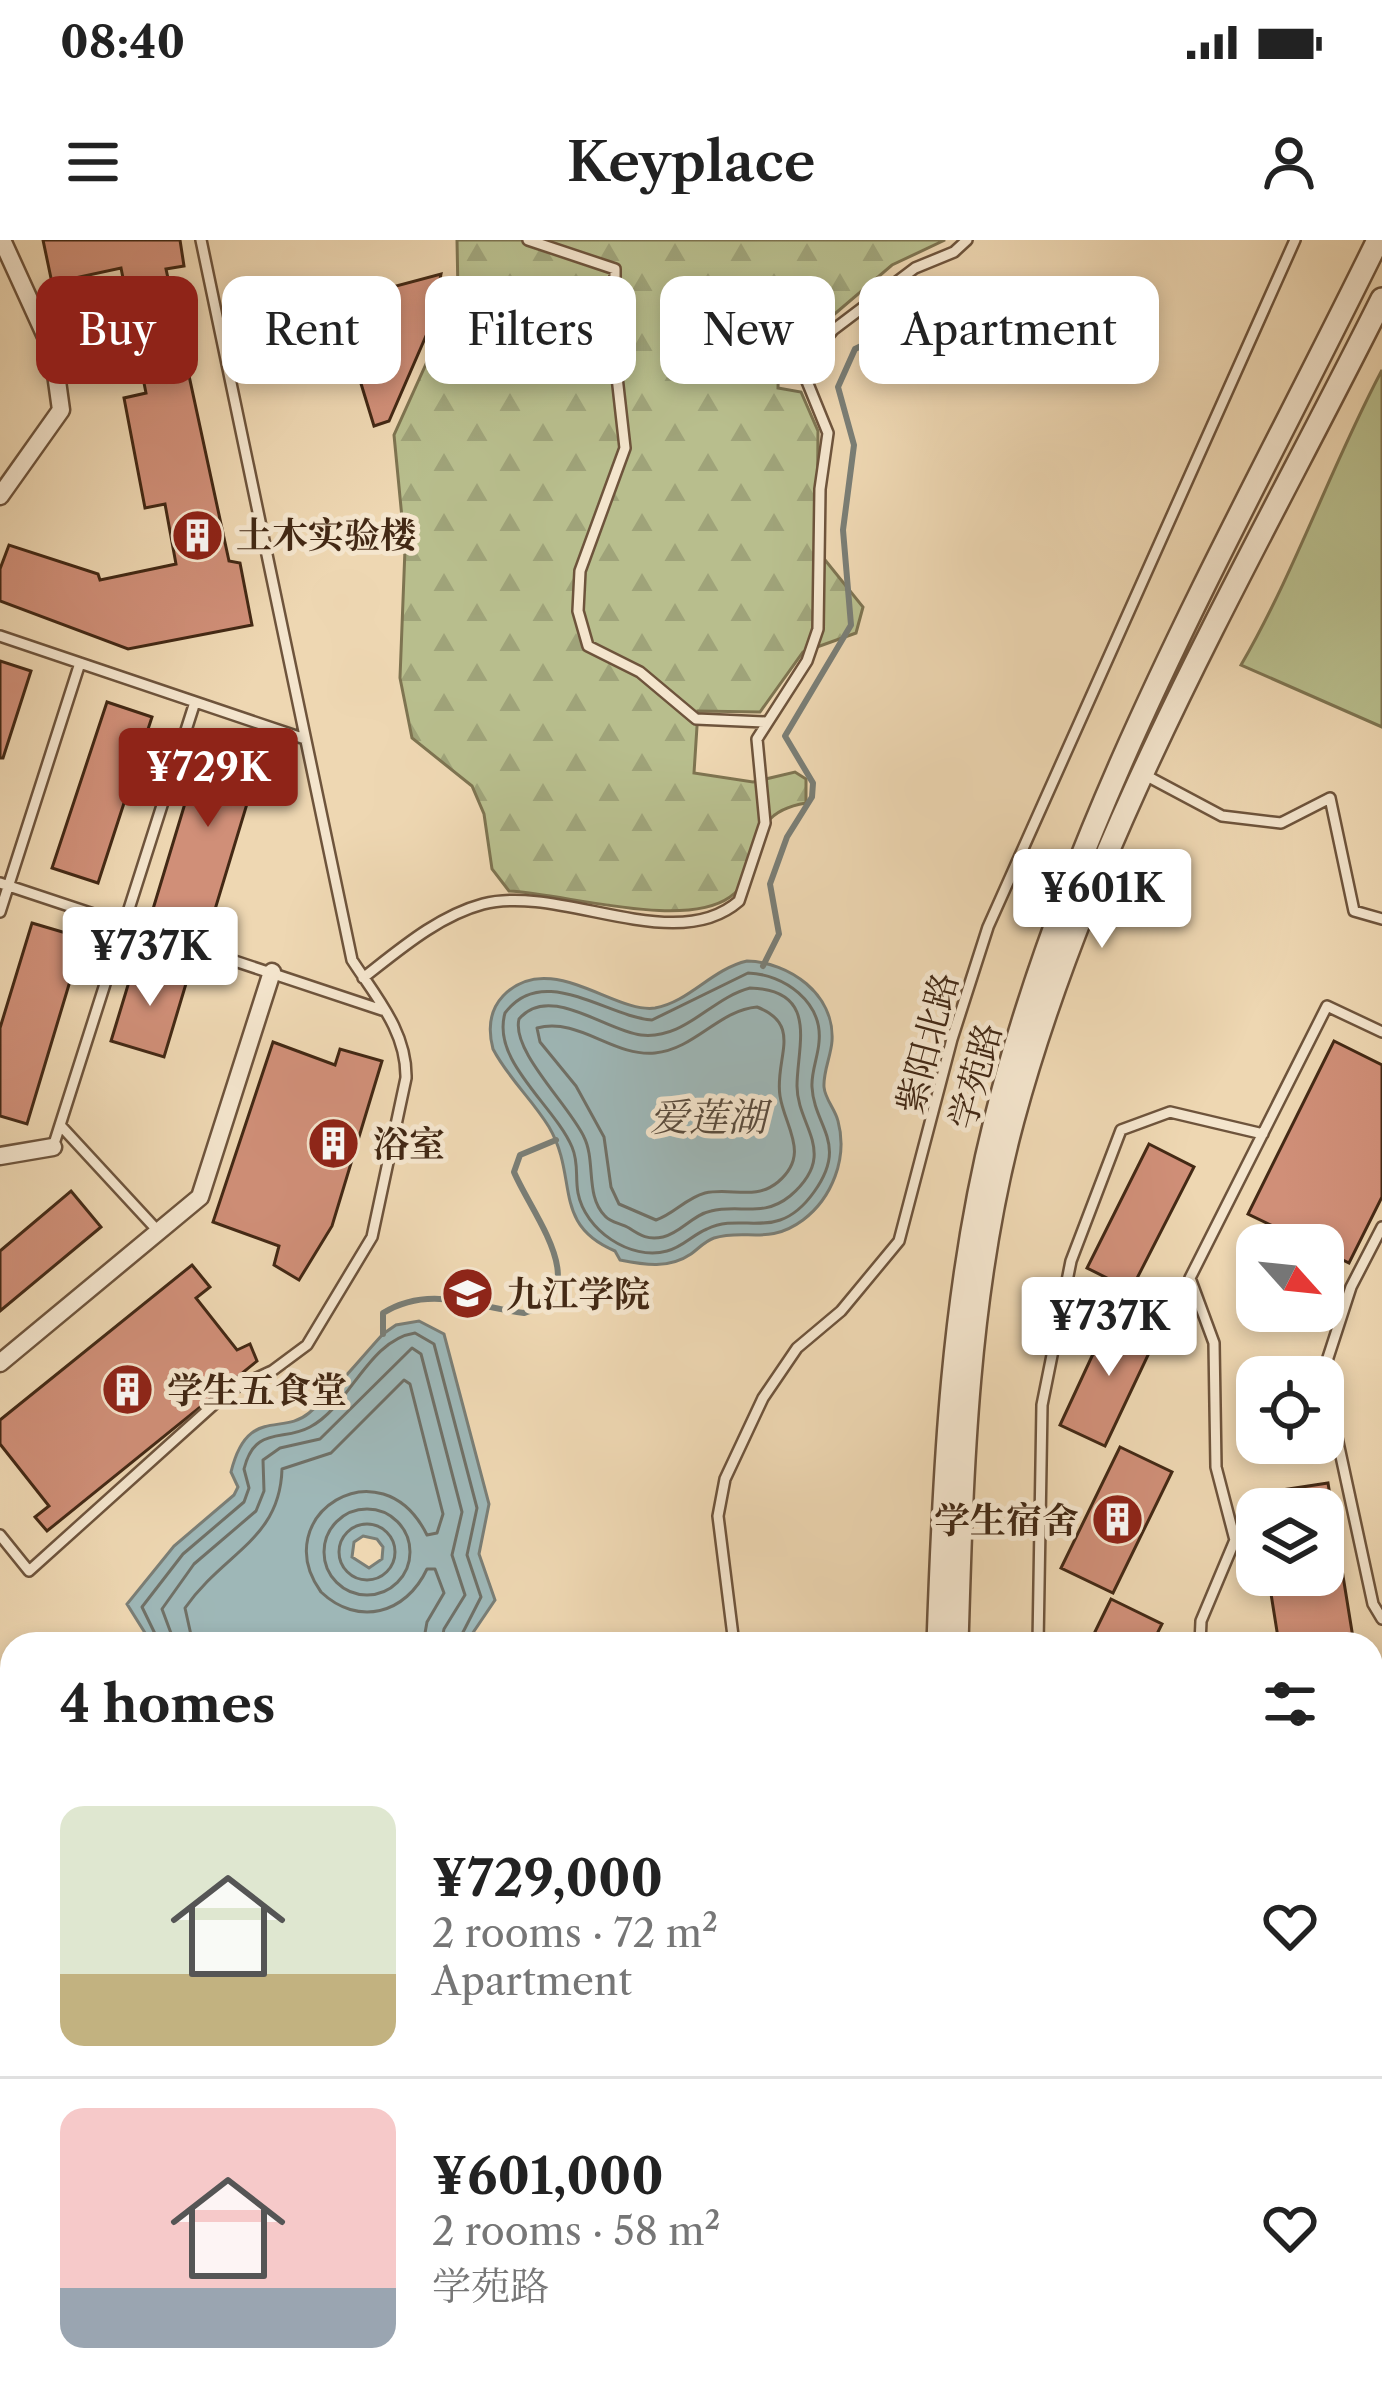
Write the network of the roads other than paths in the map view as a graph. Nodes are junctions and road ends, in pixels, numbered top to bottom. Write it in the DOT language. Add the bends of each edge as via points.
graph roads {
  1 [pos="2,240"];
  2 [pos="201,240"];
  3 [pos="528,240"];
  4 [pos="967,240"];
  5 [pos="1295,240"];
  6 [pos="1378,240"];
  7 [pos="1382,299"];
  8 [pos="0,496"];
  9 [pos="0,636"];
  10 [pos="80,663"];
  11 [pos="195,702"];
  12 [pos="765,722"];
  13 [pos="305,739"];
  14 [pos="1141,772"];
  15 [pos="4,884"];
  16 [pos="0,912"];
  17 [pos="1382,919"];
  18 [pos="124,924"];
  19 [pos="272,972"];
  20 [pos="363,978"];
  21 [pos="385,1011"];
  22 [pos="1382,1032"];
  23 [pos="60,1125"];
  24 [pos="1263,1134"];
  25 [pos="53,1147"];
  26 [pos="0,1156"];
  27 [pos="1382,1227"];
  28 [pos="159,1232"];
  29 [pos="0,1363"];
  30 [pos="0,1535"];
  31 [pos="1382,1619"];
  32 [pos="732,1632"];
  33 [pos="938,1632"];
  34 [pos="957,1632"];
  35 [pos="1038,1632"];
  36 [pos="1201,1632"];
  1 -- 8 [label="street" via="53,352 61,410"];
  2 -- 13 [label="lane"];
  3 -- 12 [label="lane" via="615,269 625,448 580,571 587,646 640,672 696,719"];
  4 -- 12 [label="lane" via="833,329 810,358 806,379 828,433 820,613 814,648"];
  5 -- 32 [label="lane, 紫阳北路" via="988,927 899,1241 841,1311 797,1348 741,1438 718,1516"];
  6 -- 33 [label="street, 学苑路" via="1104,796 1018,1040 967,1268 945,1441"];
  7 -- 14 [label="street, 学苑路"];
  9 -- 10 [label="lane"];
  10 -- 11 [label="lane"];
  10 -- 15 [label="lane"];
  11 -- 13 [label="lane"];
  11 -- 18 [label="lane"];
  12 -- 20 [label="lane" via="757,739 762,841 728,911 652,922 551,902 483,904 434,926"];
  13 -- 20 [label="lane" via="352,961"];
  14 -- 17 [label="lane" via="1222,816 1281,824 1330,798 1354,911"];
  14 -- 34 [label="street, 学苑路" via="1012,1123 983,1274 962,1455"];
  15 -- 16 [label="lane"];
  15 -- 18 [label="lane"];
  18 -- 19 [label="lane"];
  18 -- 23 [label="lane"];
  19 -- 21 [label="lane"];
  19 -- 28 [label="street" via="200,1197"];
  20 -- 21 [label="lane"];
  21 -- 30 [label="lane" via="406,1054 406,1078 372,1237 308,1346 230,1390 29,1571"];
  22 -- 24 [label="lane" via="1327,1006"];
  23 -- 25 [label="lane"];
  23 -- 28 [label="lane"];
  24 -- 35 [label="lane" via="1170,1112 1120,1130 1071,1261 1042,1405"];
  24 -- 36 [label="lane" via="1190,1278 1214,1343 1216,1467 1235,1540"];
  25 -- 26 [label="street"];
  27 -- 31 [label="lane" via="1351,1287 1323,1373"];
  28 -- 29 [label="street"];
}
